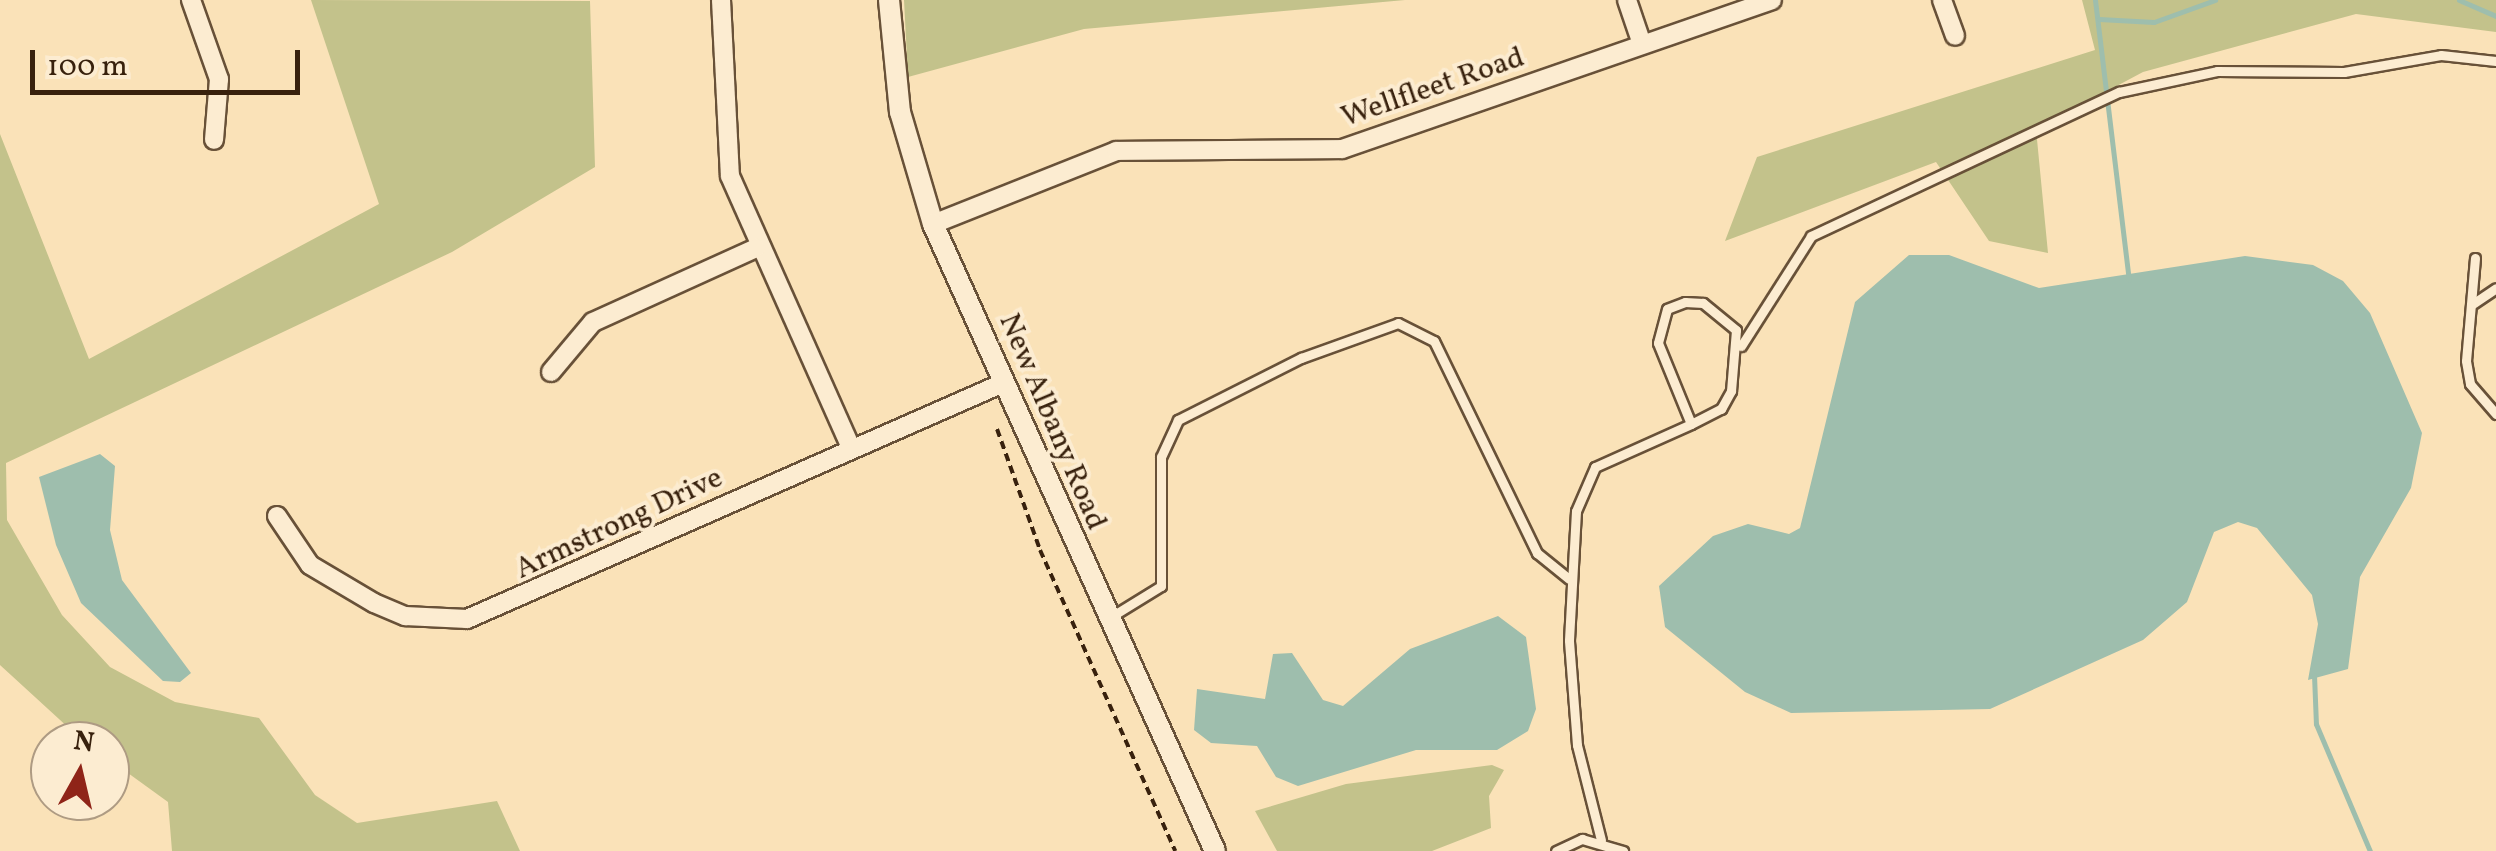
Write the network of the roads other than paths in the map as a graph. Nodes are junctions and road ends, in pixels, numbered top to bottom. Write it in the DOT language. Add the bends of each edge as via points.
graph roads {
  1 [pos="191,0"];
  2 [pos="721,0"];
  3 [pos="889,0"];
  4 [pos="1626,0"];
  5 [pos="1772,0"];
  6 [pos="1942,0"];
  7 [pos="1955,36"];
  8 [pos="1642,44"];
  9 [pos="2496,62"];
  10 [pos="214,140"];
  11 [pos="932,224"];
  12 [pos="756,248"];
  13 [pos="2475,258"];
  14 [pos="2496,288"];
  15 [pos="2471,305"];
  16 [pos="1741,346"];
  17 [pos="552,372"];
  18 [pos="1003,382"];
  19 [pos="2496,414"];
  20 [pos="1691,424"];
  21 [pos="851,448"];
  22 [pos="276,516"];
  23 [pos="1569,579"];
  24 [pos="1106,620"];
  25 [pos="1601,840"];
  26 [pos="1216,851"];
  27 [pos="1556,851"];
  28 [pos="1623,851"];
  1 -- 10 [label="street" via="219,79"];
  2 -- 12 [label="street" via="730,176"];
  3 -- 11 [label="street, New Albany Road" via="900,112"];
  4 -- 8 [label="street"];
  5 -- 8 [label="street, Wellfleet Road"];
  6 -- 7 [label="street"];
  8 -- 11 [label="street, Wellfleet Road" via="1342,149 1116,151"];
  9 -- 16 [label="lane" via="2441,55 2344,72 2217,70 2119,92 1810,236"];
  11 -- 18 [label="street, New Albany Road"];
  12 -- 17 [label="street" via="594,322"];
  12 -- 21 [label="street"];
  13 -- 15 [label="lane"];
  14 -- 15 [label="lane"];
  15 -- 19 [label="lane" via="2470,384"];
  16 -- 20 [label="lane" via="1721,409"];
  16 -- 20 [label="lane" via="1724,315 1703,303 1668,310 1658,343"];
  18 -- 21 [label="street, Armstrong Drive"];
  18 -- 24 [label="street, New Albany Road"];
  20 -- 23 [label="lane" via="1595,467 1580,486"];
  21 -- 22 [label="street, Armstrong Drive" via="467,619 405,616 374,603 310,564"];
  23 -- 24 [label="lane" via="1536,553 1434,340 1398,324 1301,358 1178,420 1161,457 1161,586"];
  23 -- 25 [label="lane" via="1578,744"];
  24 -- 26 [label="street, New Albany Road"];
  25 -- 27 [label="lane"];
  25 -- 28 [label="lane"];
}
